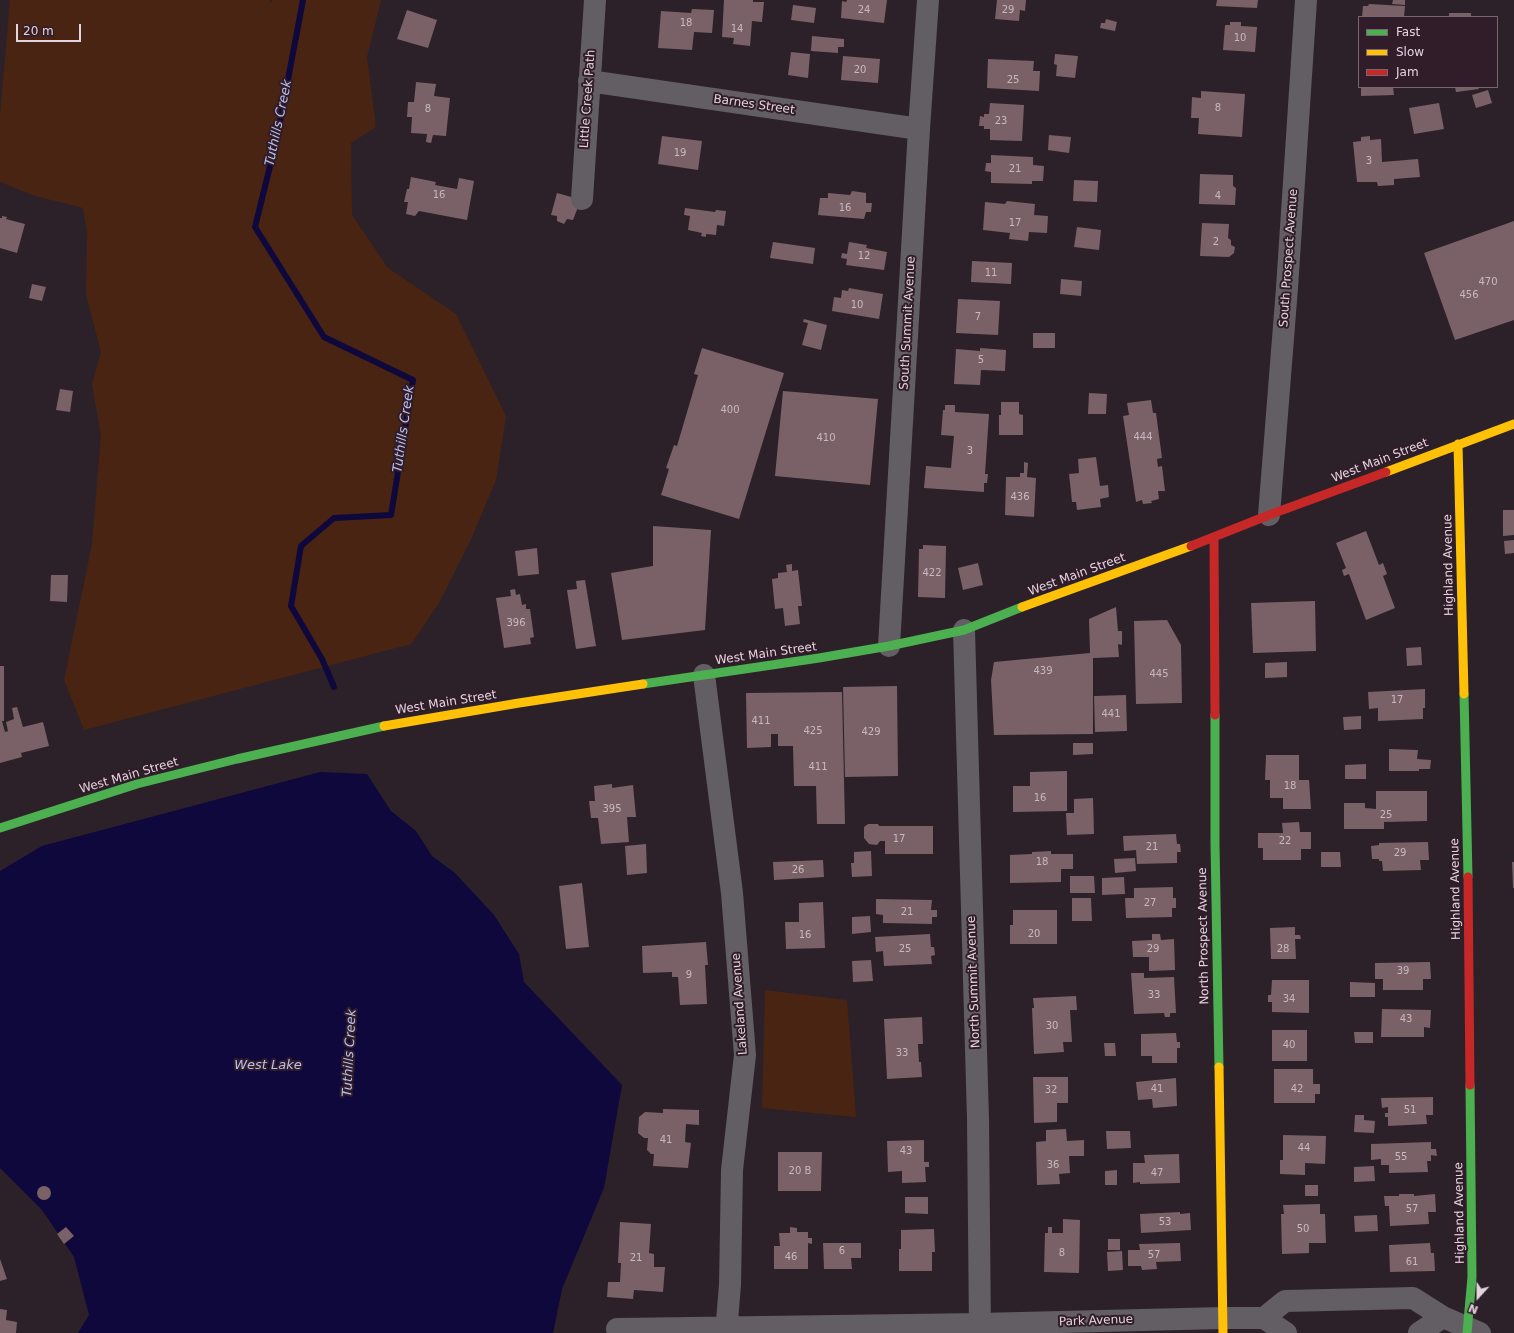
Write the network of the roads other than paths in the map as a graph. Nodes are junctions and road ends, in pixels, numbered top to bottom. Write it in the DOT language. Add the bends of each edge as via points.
graph roads {
  1 [pos="595,0"];
  2 [pos="928,0"];
  3 [pos="1306,0"];
  4 [pos="589,81"];
  5 [pos="919,129"];
  6 [pos="582,199"];
  7 [pos="1514,424"];
  8 [pos="1458,444"];
  9 [pos="1270,515"];
  10 [pos="1214,538"];
  11 [pos="964,630"];
  12 [pos="889,646"];
  13 [pos="704,675"];
  14 [pos="0,828"];
  15 [pos="1443,1317"];
  16 [pos="1264,1318"];
  17 [pos="1223,1325"];
  18 [pos="617,1329"];
  19 [pos="980,1329"];
  20 [pos="726,1331"];
  21 [pos="1472,1331"];
  22 [pos="1286,1333"];
  23 [pos="1419,1333"];
  1 -- 4 [label="street, Little Creek Path"];
  2 -- 5 [label="street, South Summit Avenue"];
  3 -- 9 [label="street, South Prospect Avenue"];
  4 -- 5 [label="street, Barnes Street"];
  4 -- 6 [label="street, Little Creek Path"];
  5 -- 12 [label="street, South Summit Avenue"];
  7 -- 8 [label="street, West Main Street"];
  8 -- 9 [label="street, West Main Street"];
  8 -- 21 [label="street, Highland Avenue" via="1469,944"];
  9 -- 10 [label="street, West Main Street"];
  10 -- 11 [label="street, West Main Street"];
  10 -- 17 [label="street, North Prospect Avenue" via="1215,844"];
  11 -- 12 [label="street, West Main Street"];
  11 -- 19 [label="street, North Summit Avenue" via="978,1119"];
  12 -- 13 [label="street, West Main Street"];
  13 -- 14 [label="street, West Main Street" via="376,726 137,784"];
  13 -- 20 [label="street, Lakeland Avenue" via="732,893 745,1055 732,1170 730,1285"];
  15 -- 16 [label="street" via="1413,1298 1285,1301"];
  15 -- 21 [label="street"];
  15 -- 23 [label="street"];
  16 -- 17 [label="street, Park Avenue"];
  16 -- 22 [label="street"];
  17 -- 19 [label="street, Park Avenue"];
  18 -- 20 [label="street, Park Avenue"];
  19 -- 20 [label="street, Park Avenue"];
}
